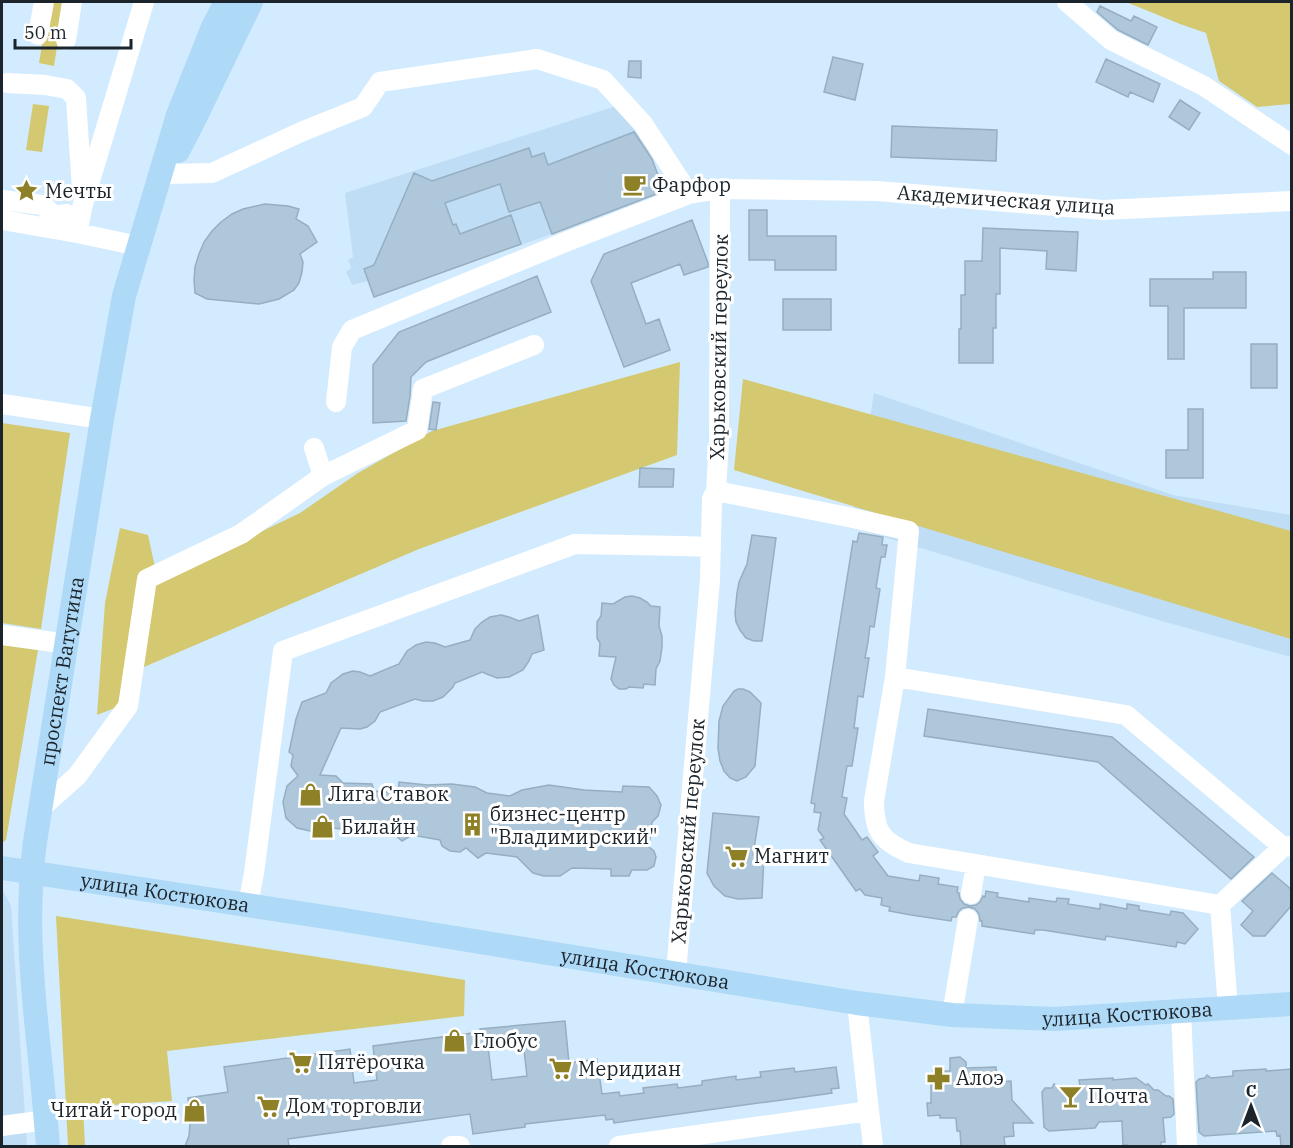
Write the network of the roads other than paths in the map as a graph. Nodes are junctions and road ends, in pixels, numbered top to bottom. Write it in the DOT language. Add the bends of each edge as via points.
graph roads {
  1 [pos="44,2"];
  2 [pos="72,2"];
  3 [pos="144,2"];
  4 [pos="226,2"];
  5 [pos="251,2"];
  6 [pos="1067,2"];
  7 [pos="38,35"];
  8 [pos="66,39"];
  9 [pos="7,83"];
  10 [pos="1292,145"];
  11 [pos="166,174"];
  12 [pos="720,189"];
  13 [pos="689,194"];
  14 [pos="6,197"];
  15 [pos="152,201"];
  16 [pos="1292,201"];
  17 [pos="57,209"];
  18 [pos="2,220"];
  19 [pos="77,232"];
  20 [pos="139,246"];
  21 [pos="534,345"];
  22 [pos="336,402"];
  23 [pos="2,404"];
  24 [pos="102,419"];
  25 [pos="314,448"];
  26 [pos="323,476"];
  27 [pos="716,491"];
  28 [pos="711,548"];
  29 [pos="2,635"];
  30 [pos="68,644"];
  31 [pos="895,677"];
  32 [pos="41,808"];
  33 [pos="1287,847"];
  34 [pos="976,864"];
  35 [pos="2,868"];
  36 [pos="31,872"];
  37 [pos="971,894"];
  38 [pos="248,905"];
  39 [pos="1220,905"];
  40 [pos="968,919"];
  41 [pos="676,973"];
  42 [pos="857,1003"];
  43 [pos="1292,1004"];
  44 [pos="1228,1008"];
  45 [pos="1181,1011"];
  46 [pos="952,1015"];
  47 [pos="869,1111"];
  48 [pos="46,1120"];
  49 [pos="2,1126"];
  50 [pos="48,1146"];
  51 [pos="451,1146"];
  52 [pos="460,1146"];
  53 [pos="619,1146"];
  54 [pos="873,1146"];
  55 [pos="1187,1146"];
  1 -- 7 [label="street"];
  2 -- 8 [label="street"];
  3 -- 17 [label="street"];
  4 -- 15 [label="main road, проспект Ватутина" via="178,115"];
  5 -- 11 [label="main road, проспект Ватутина"];
  6 -- 10 [label="street" via="1111,40 1204,86"];
  9 -- 17 [label="street" via="67,89 76,98"];
  11 -- 13 [label="street" via="212,173 363,107 380,82 537,58 603,80 644,124"];
  11 -- 15 [label="main road, проспект Ватутина"];
  12 -- 13 [label="street"];
  12 -- 16 [label="street, Академическая улица" via="877,191 1103,210"];
  12 -- 27 [label="street, Харьковский переулок"];
  13 -- 22 [label="street" via="352,330 342,347"];
  14 -- 17 [label="street"];
  15 -- 20 [label="main road, проспект Ватутина"];
  17 -- 19 [label="street"];
  18 -- 19 [label="street"];
  19 -- 20 [label="street"];
  20 -- 24 [label="main road, проспект Ватутина" via="124,296"];
  21 -- 26 [label="street" via="423,389 417,430"];
  23 -- 24 [label="street"];
  24 -- 30 [label="main road, проспект Ватутина"];
  25 -- 26 [label="street"];
  26 -- 32 [label="street" via="241,534 147,579 128,706 76,776"];
  27 -- 28 [label="street, Харьковский переулок" via="712,499"];
  27 -- 31 [label="street" via="909,531"];
  28 -- 38 [label="street" via="575,544 283,651"];
  28 -- 41 [label="street, Харьковский переулок"];
  29 -- 30 [label="street"];
  30 -- 32 [label="main road, проспект Ватутина"];
  31 -- 33 [label="street" via="1126,715"];
  31 -- 34 [label="street" via="874,818 881,834 893,846 909,853"];
  32 -- 36 [label="main road, проспект Ватутина"];
  33 -- 39 [label="street"];
  34 -- 37 [label="street"];
  34 -- 39 [label="street"];
  35 -- 36 [label="main road, улица Костюкова"];
  36 -- 38 [label="main road, улица Костюкова"];
  36 -- 48 [label="main road, проспект Ватутина" via="31,968"];
  38 -- 41 [label="main road, улица Костюкова"];
  39 -- 44 [label="street"];
  40 -- 46 [label="street"];
  41 -- 42 [label="main road, улица Костюкова"];
  42 -- 46 [label="main road, улица Костюкова"];
  42 -- 47 [label="street"];
  43 -- 44 [label="main road, улица Костюкова"];
  44 -- 45 [label="main road, улица Костюкова"];
  45 -- 46 [label="main road, улица Костюкова" via="1055,1019"];
  45 -- 55 [label="street"];
  47 -- 53 [label="street"];
  47 -- 54 [label="street"];
  48 -- 49 [label="street"];
  48 -- 50 [label="main road, проспект Ватутина"];
  51 -- 52 [label="street"];
}
